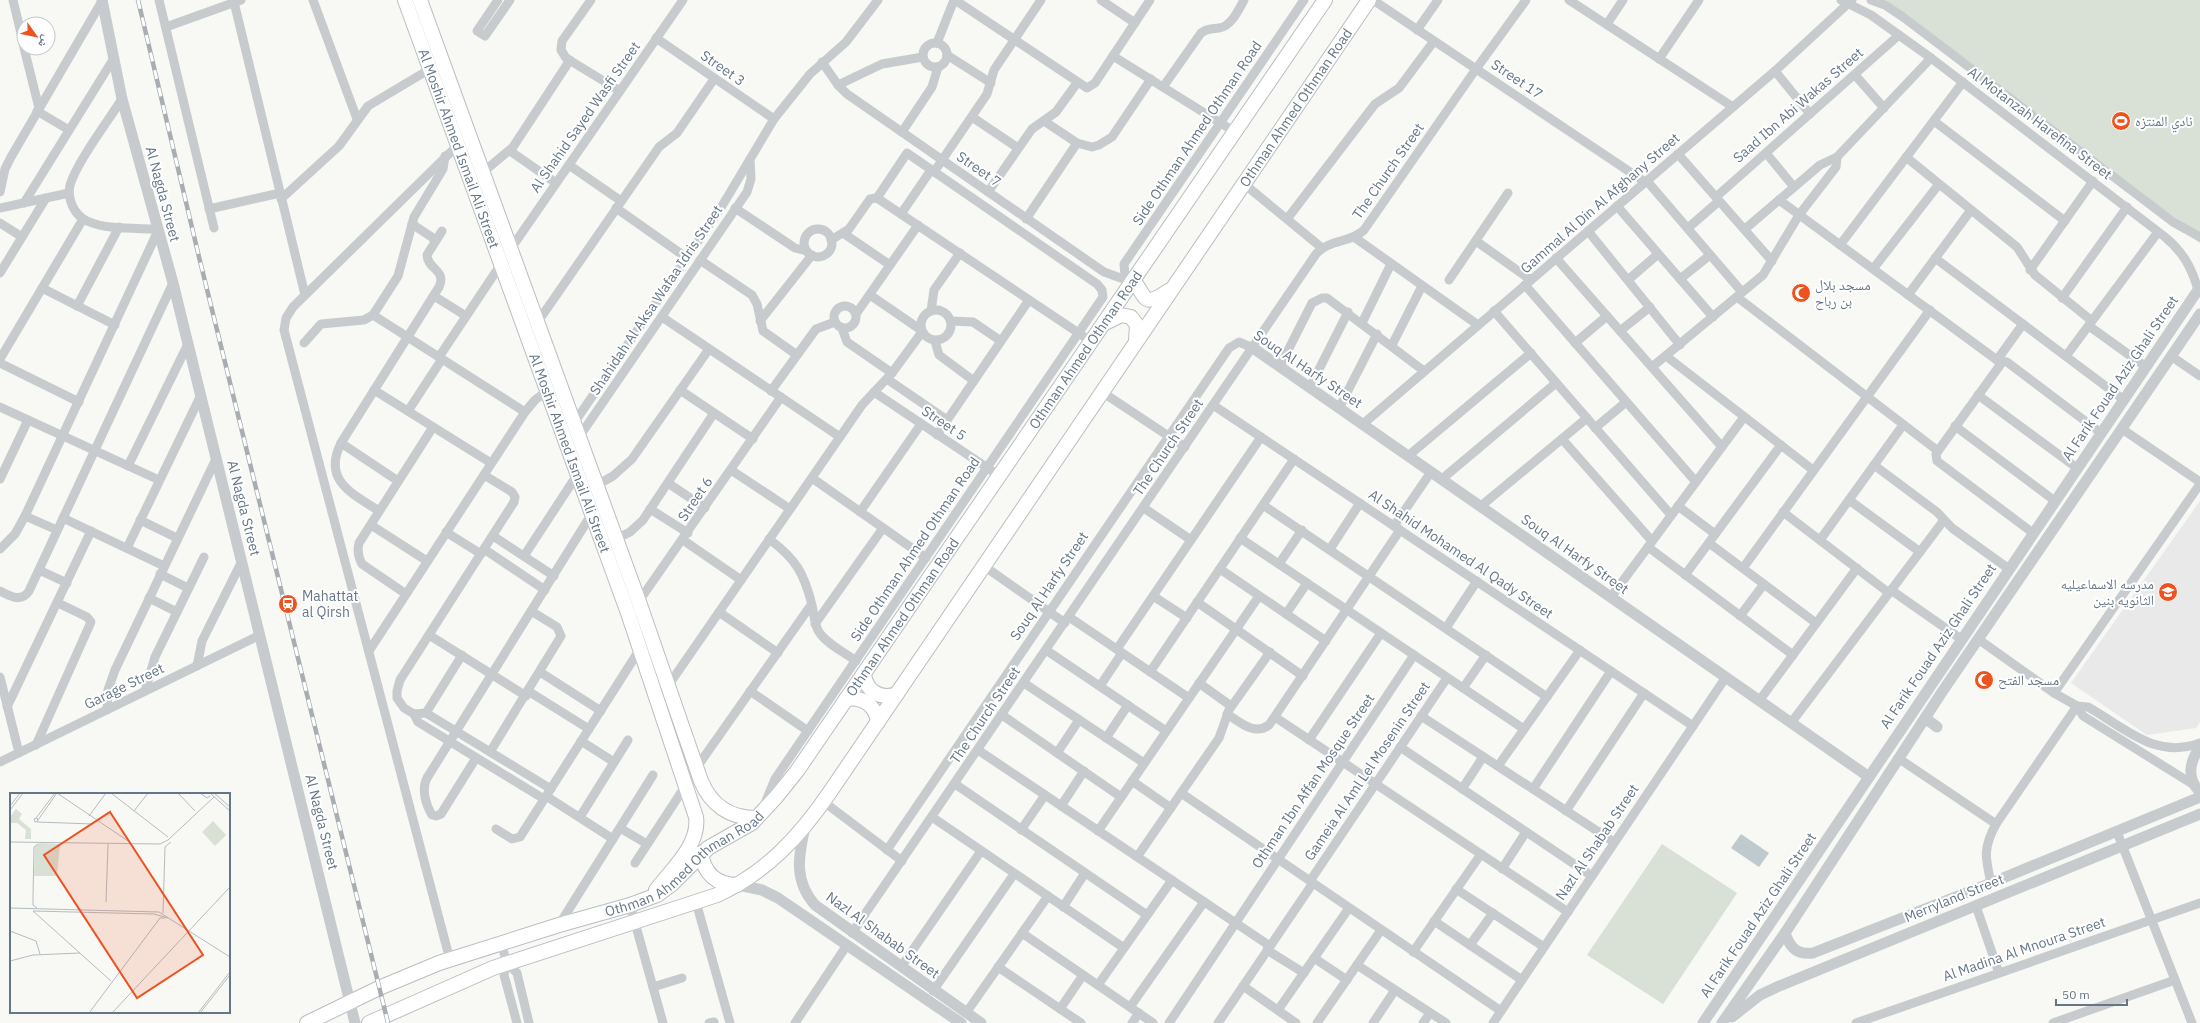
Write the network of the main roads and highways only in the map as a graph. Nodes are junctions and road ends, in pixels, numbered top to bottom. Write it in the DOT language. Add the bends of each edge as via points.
graph roads {
  1 [pos="405,0"];
  2 [pos="420,0"];
  3 [pos="1325,0"];
  4 [pos="1369,0"];
  5 [pos="463,140"];
  6 [pos="1132,281"];
  7 [pos="1171,289"];
  8 [pos="1104,323"];
  9 [pos="1136,341"];
  10 [pos="864,674"];
  11 [pos="897,694"];
  12 [pos="846,699"];
  13 [pos="878,722"];
  14 [pos="759,816"];
  15 [pos="701,853"];
  16 [pos="738,886"];
  17 [pos="649,899"];
  18 [pos="444,961"];
  19 [pos="493,968"];
  20 [pos="307,1023"];
  21 [pos="369,1023"];
  1 -- 5 [label="main road, Al Moshir Ahmed Ismail Ali Street" via="430,69"];
  2 -- 5 [label="main road, Al Moshir Ahmed Ismail Ali Street"];
  3 -- 6 [label="main road, Othman Ahmed Othman Road"];
  4 -- 7 [label="main road, Othman Ahmed Othman Road"];
  5 -- 14 [label="main road, Al Moshir Ahmed Ismail Ali Street" via="482,173 639,602 704,788 714,802 734,815"];
  5 -- 17 [label="main road, Al Moshir Ahmed Ismail Ali Street" via="501,264 628,613 696,816 697,828 694,839"];
  6 -- 7 [label="main road" via="1141,295 1147,299 1154,299"];
  6 -- 8 [label="main road, Othman Ahmed Othman Road"];
  7 -- 9 [label="main road, Othman Ahmed Othman Road"];
  8 -- 9 [label="main road" via="1121,315 1131,317 1137,325"];
  8 -- 10 [label="main road, Othman Ahmed Othman Road"];
  9 -- 11 [label="main road, Othman Ahmed Othman Road"];
  10 -- 11 [label="main road" via="866,684 877,695 887,697"];
  10 -- 12 [label="main road, Othman Ahmed Othman Road"];
  11 -- 13 [label="main road, Othman Ahmed Othman Road"];
  12 -- 13 [label="main road" via="858,699 868,703 875,712"];
  12 -- 14 [label="main road, Othman Ahmed Othman Road" via="791,780"];
  13 -- 16 [label="main road, Othman Ahmed Othman Road" via="805,827 770,863"];
  14 -- 15 [label="main road, Othman Ahmed Othman Road"];
  15 -- 16 [label="main road" via="706,871 712,878 720,883"];
  15 -- 17 [label="main road, Othman Ahmed Othman Road" via="672,884"];
  16 -- 19 [label="main road, Othman Ahmed Othman Road"];
  17 -- 18 [label="main road, Othman Ahmed Othman Road"];
  18 -- 19 [label="main road" via="453,967 488,955 494,961"];
  18 -- 20 [label="main road, Othman Ahmed Othman Road" via="379,988"];
  19 -- 21 [label="main road, Othman Ahmed Othman Road"];
}
